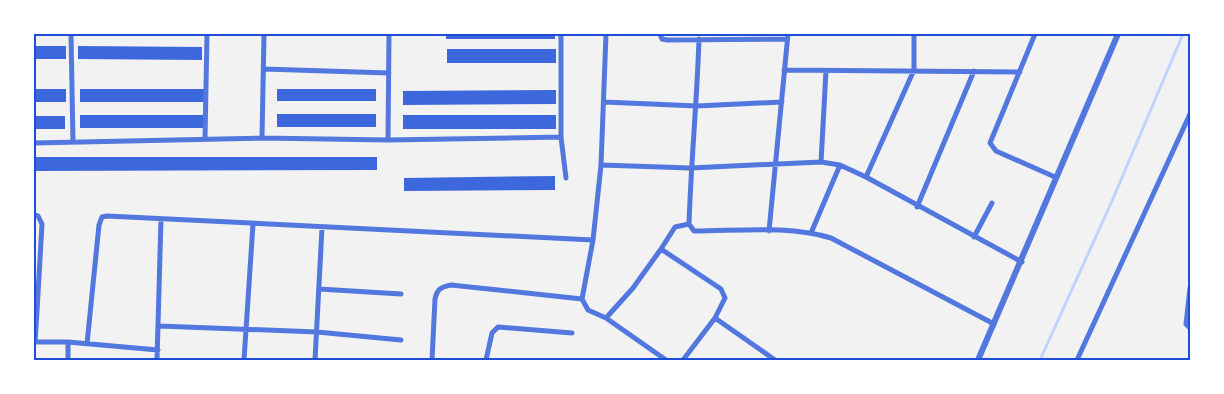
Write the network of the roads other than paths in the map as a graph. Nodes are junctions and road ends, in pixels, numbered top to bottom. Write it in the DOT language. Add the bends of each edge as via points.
graph roads {
  1 [pos="71,34"];
  2 [pos="207,34"];
  3 [pos="264,34"];
  4 [pos="390,34"];
  5 [pos="561,34"];
  6 [pos="606,34"];
  7 [pos="660,34"];
  8 [pos="914,34"];
  9 [pos="1035,34"];
  10 [pos="1118,34"];
  11 [pos="714,36"];
  12 [pos="766,36"];
  13 [pos="787,37"];
  14 [pos="699,39"];
  15 [pos="264,69"];
  16 [pos="784,70"];
  17 [pos="914,70"];
  18 [pos="826,71"];
  19 [pos="974,71"];
  20 [pos="1020,72"];
  21 [pos="390,73"];
  22 [pos="604,102"];
  23 [pos="782,102"];
  24 [pos="697,106"];
  25 [pos="1190,114"];
  26 [pos="561,137"];
  27 [pos="262,138"];
  28 [pos="205,139"];
  29 [pos="388,140"];
  30 [pos="73,142"];
  31 [pos="34,143"];
  32 [pos="821,162"];
  33 [pos="775,163"];
  34 [pos="601,165"];
  35 [pos="840,165"];
  36 [pos="690,168"];
  37 [pos="866,177"];
  38 [pos="1056,177"];
  39 [pos="566,178"];
  40 [pos="992,203"];
  41 [pos="917,207"];
  42 [pos="34,216"];
  43 [pos="161,219"];
  44 [pos="253,224"];
  45 [pos="689,224"];
  46 [pos="322,228"];
  47 [pos="769,231"];
  48 [pos="811,233"];
  49 [pos="974,237"];
  50 [pos="593,240"];
  51 [pos="661,249"];
  52 [pos="1022,262"];
  53 [pos="1190,288"];
  54 [pos="319,289"];
  55 [pos="401,294"];
  56 [pos="582,300"];
  57 [pos="35,311"];
  58 [pos="606,318"];
  59 [pos="715,318"];
  60 [pos="994,324"];
  61 [pos="159,326"];
  62 [pos="1190,328"];
  63 [pos="246,330"];
  64 [pos="316,332"];
  65 [pos="572,333"];
  66 [pos="401,340"];
  67 [pos="35,342"];
  68 [pos="68,342"];
  69 [pos="87,344"];
  70 [pos="158,350"];
  71 [pos="68,360"];
  72 [pos="157,360"];
  73 [pos="244,360"];
  74 [pos="315,360"];
  75 [pos="432,360"];
  76 [pos="486,360"];
  77 [pos="666,360"];
  78 [pos="682,360"];
  79 [pos="775,360"];
  80 [pos="978,360"];
  81 [pos="1077,360"];
  1 -- 30 [label="street"];
  2 -- 28 [label="street"];
  3 -- 15 [label="street"];
  4 -- 21 [label="street"];
  5 -- 26 [label="street"];
  6 -- 22 [label="street"];
  7 -- 14 [label="street" via="666,40"];
  8 -- 17 [label="street"];
  9 -- 20 [label="street"];
  10 -- 38 [label="street"];
  11 -- 12 [label="street"];
  11 -- 14 [label="street"];
  12 -- 13 [label="street"];
  13 -- 16 [label="street"];
  14 -- 24 [label="street"];
  15 -- 21 [label="street"];
  15 -- 27 [label="street"];
  16 -- 18 [label="street"];
  16 -- 23 [label="street"];
  17 -- 18 [label="street"];
  17 -- 19 [label="street"];
  17 -- 37 [label="street"];
  18 -- 32 [label="street"];
  19 -- 20 [label="street"];
  19 -- 41 [label="street"];
  20 -- 38 [label="street" via="991,139 992,147"];
  21 -- 29 [label="street"];
  22 -- 24 [label="street"];
  22 -- 34 [label="street"];
  23 -- 24 [label="street"];
  23 -- 33 [label="street"];
  24 -- 36 [label="street"];
  25 -- 81 [label="street"];
  26 -- 29 [label="street"];
  26 -- 39 [label="street"];
  27 -- 28 [label="street"];
  27 -- 29 [label="street"];
  28 -- 30 [label="street"];
  30 -- 31 [label="street"];
  32 -- 33 [label="street"];
  32 -- 35 [label="street"];
  33 -- 36 [label="street"];
  33 -- 47 [label="street"];
  34 -- 36 [label="street"];
  34 -- 50 [label="street"];
  35 -- 37 [label="street"];
  35 -- 48 [label="street"];
  36 -- 45 [label="street"];
  37 -- 41 [label="street"];
  38 -- 52 [label="street"];
  40 -- 49 [label="street"];
  41 -- 49 [label="street"];
  42 -- 57 [label="street" via="38,216 42,224"];
  43 -- 44 [label="street"];
  43 -- 61 [label="street"];
  43 -- 69 [label="street" via="107,216 100,221"];
  44 -- 46 [label="street"];
  44 -- 63 [label="street"];
  45 -- 47 [label="street" via="694,231"];
  45 -- 51 [label="street" via="675,227"];
  46 -- 50 [label="street"];
  46 -- 54 [label="street"];
  47 -- 48 [label="street"];
  48 -- 60 [label="street" via="831,238"];
  49 -- 52 [label="street"];
  50 -- 56 [label="street"];
  51 -- 58 [label="street"];
  51 -- 59 [label="street" via="724,292 724,303"];
  52 -- 60 [label="street"];
  53 -- 62 [label="street" via="1186,324"];
  54 -- 55 [label="street"];
  54 -- 64 [label="street"];
  56 -- 58 [label="street" via="588,310"];
  56 -- 75 [label="street" via="451,285 442,287 437,290 435,299"];
  57 -- 67 [label="street"];
  58 -- 77 [label="street"];
  59 -- 78 [label="street"];
  59 -- 79 [label="street"];
  60 -- 80 [label="street"];
  61 -- 63 [label="street"];
  61 -- 70 [label="street"];
  63 -- 64 [label="street"];
  63 -- 73 [label="street"];
  64 -- 66 [label="street"];
  64 -- 74 [label="street"];
  65 -- 76 [label="street" via="498,327 492,334"];
  67 -- 68 [label="street"];
  68 -- 69 [label="street"];
  68 -- 71 [label="street"];
  69 -- 70 [label="street"];
  70 -- 72 [label="street"];
}
